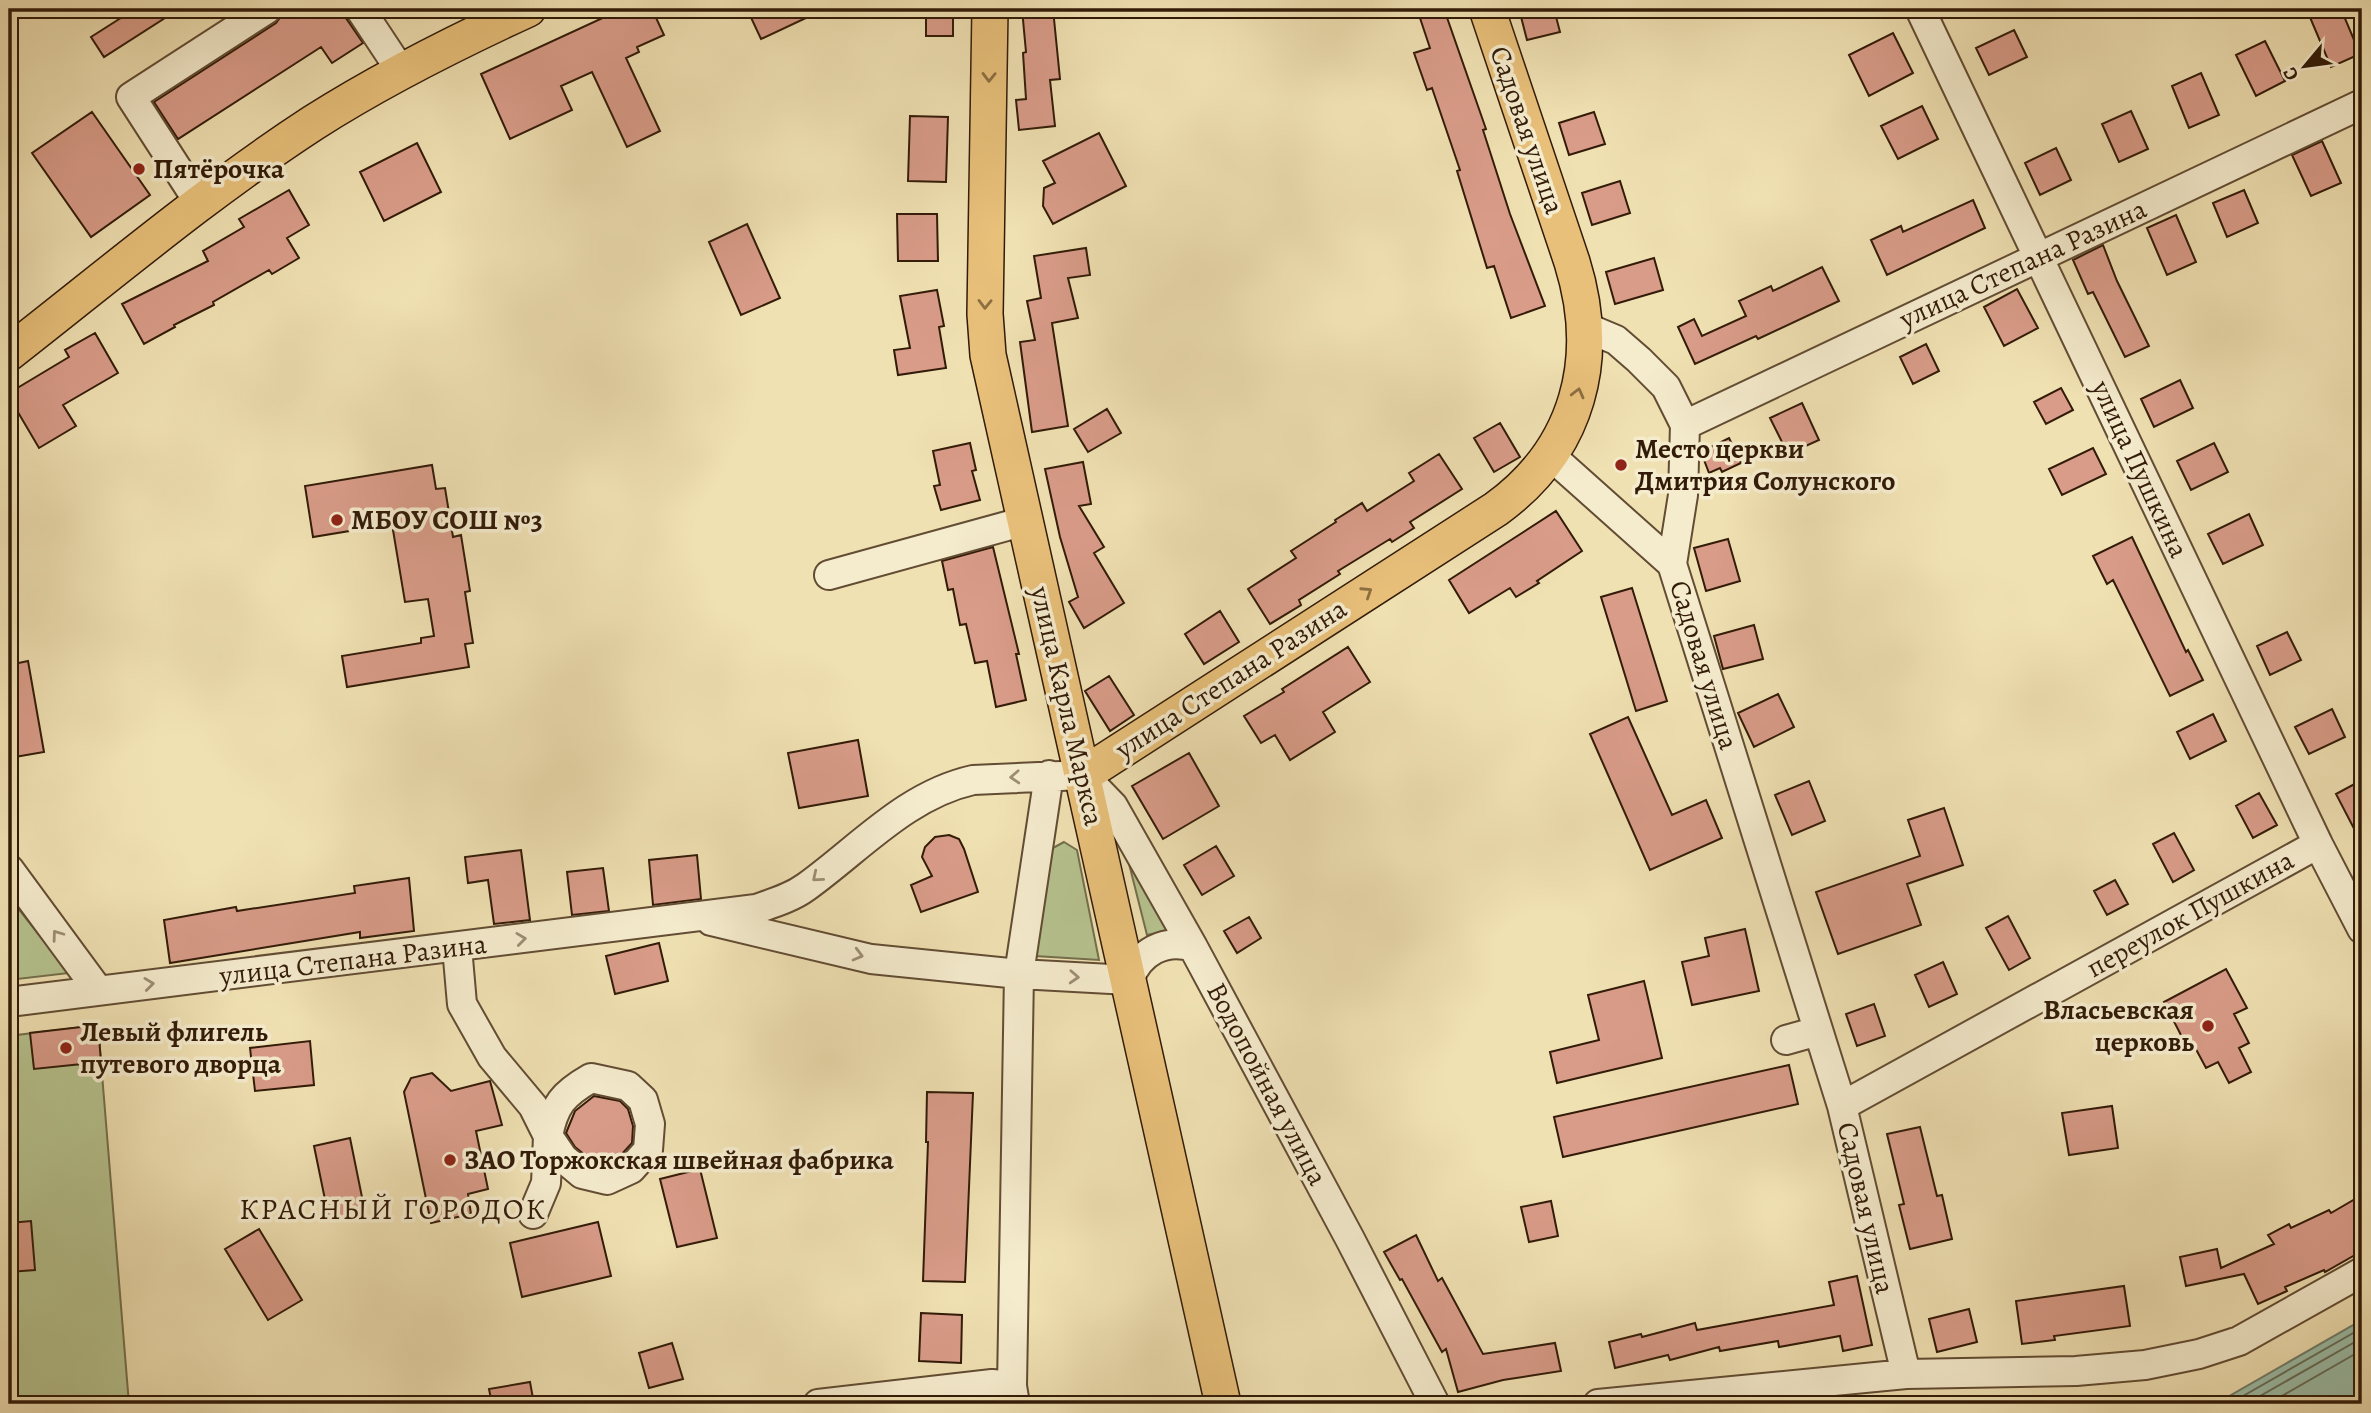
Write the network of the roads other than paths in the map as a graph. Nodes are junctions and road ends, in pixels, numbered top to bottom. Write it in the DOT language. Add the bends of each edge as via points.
graph roads {
  1 [pos="267,9"];
  2 [pos="360,9"];
  3 [pos="528,9"];
  4 [pos="990,9"];
  5 [pos="1487,9"];
  6 [pos="1920,9"];
  7 [pos="401,71"];
  8 [pos="2362,104"];
  9 [pos="201,204"];
  10 [pos="2039,256"];
  11 [pos="1585,327"];
  12 [pos="9,353"];
  13 [pos="1685,425"];
  14 [pos="1551,456"];
  15 [pos="1025,521"];
  16 [pos="1672,564"];
  17 [pos="829,575"];
  18 [pos="1066,775"];
  19 [pos="2318,844"];
  20 [pos="9,869"];
  21 [pos="697,917"];
  22 [pos="2362,929"];
  23 [pos="457,947"];
  24 [pos="1193,947"];
  25 [pos="1018,974"];
  26 [pos="1129,980"];
  27 [pos="97,990"];
  28 [pos="9,1002"];
  29 [pos="1818,1031"];
  30 [pos="1786,1041"];
  31 [pos="1842,1106"];
  32 [pos="533,1214"];
  33 [pos="2362,1272"];
  34 [pos="1906,1374"];
  35 [pos="1013,1395"];
  36 [pos="890,1400"];
  37 [pos="1222,1400"];
  38 [pos="818,1404"];
  39 [pos="1435,1404"];
  40 [pos="1598,1404"];
  1 -- 9 [label="street" via="131,97"];
  2 -- 7 [label="street"];
  3 -- 7 [label="main road"];
  4 -- 15 [label="main road, улица Карла Маркса, one-way" via="986,341"];
  5 -- 11 [label="main road, Садовая улица" via="1578,284"];
  6 -- 10 [label="street, улица Пушкина"];
  7 -- 9 [label="main road" via="293,136"];
  8 -- 10 [label="street, улица Степана Разина"];
  9 -- 12 [label="main road"];
  10 -- 13 [label="street, улица Степана Разина"];
  10 -- 19 [label="street, улица Пушкина"];
  11 -- 13 [label="street" via="1616,340 1639,360 1666,387"];
  14 -- 11 [label="main road, Садовая улица, one-way" via="1575,404"];
  13 -- 16 [label="street" via="1683,495"];
  14 -- 16 [label="street, Садовая улица"];
  18 -- 14 [label="main road, улица Степана Разина, one-way" via="1496,509 1526,485"];
  15 -- 17 [label="street"];
  15 -- 18 [label="main road, улица Карла Маркса"];
  16 -- 29 [label="street, Садовая улица"];
  18 -- 21 [label="street, улица Степана Разина, one-way" via="957,783 901,812 804,889 756,909"];
  18 -- 24 [label="street, Водопойная улица" via="1114,806"];
  18 -- 25 [label="street, улица Карла Маркса"];
  18 -- 26 [label="main road, улица Карла Маркса"];
  19 -- 22 [label="street, улица Пушкина"];
  19 -- 31 [label="street, переулок Пушкина"];
  27 -- 20 [label="street, one-way"];
  23 -- 21 [label="street, улица Степана Разина, one-way"];
  21 -- 25 [label="street, улица Степана Разина, one-way" via="871,958"];
  27 -- 23 [label="street, улица Степана Разина, one-way"];
  23 -- 32 [label="street" via="463,1004 492,1058 533,1106 548,1136 546,1183"];
  24 -- 26 [label="street" via="1169,944 1154,949 1141,958"];
  24 -- 39 [label="street, Водопойная улица"];
  25 -- 26 [label="street, улица Степана Разина, one-way"];
  25 -- 35 [label="street, улица Карла Маркса"];
  26 -- 37 [label="main road, улица Карла Маркса"];
  27 -- 28 [label="street, улица Степана Разина"];
  29 -- 30 [label="street"];
  29 -- 31 [label="street, Садовая улица"];
  31 -- 34 [label="street, Садовая улица"];
  33 -- 34 [label="street" via="2239,1341 2199,1354 2145,1365 2076,1371"];
  34 -- 40 [label="street"];
  35 -- 36 [label="street" via="992,1384"];
  36 -- 38 [label="street"];
}
